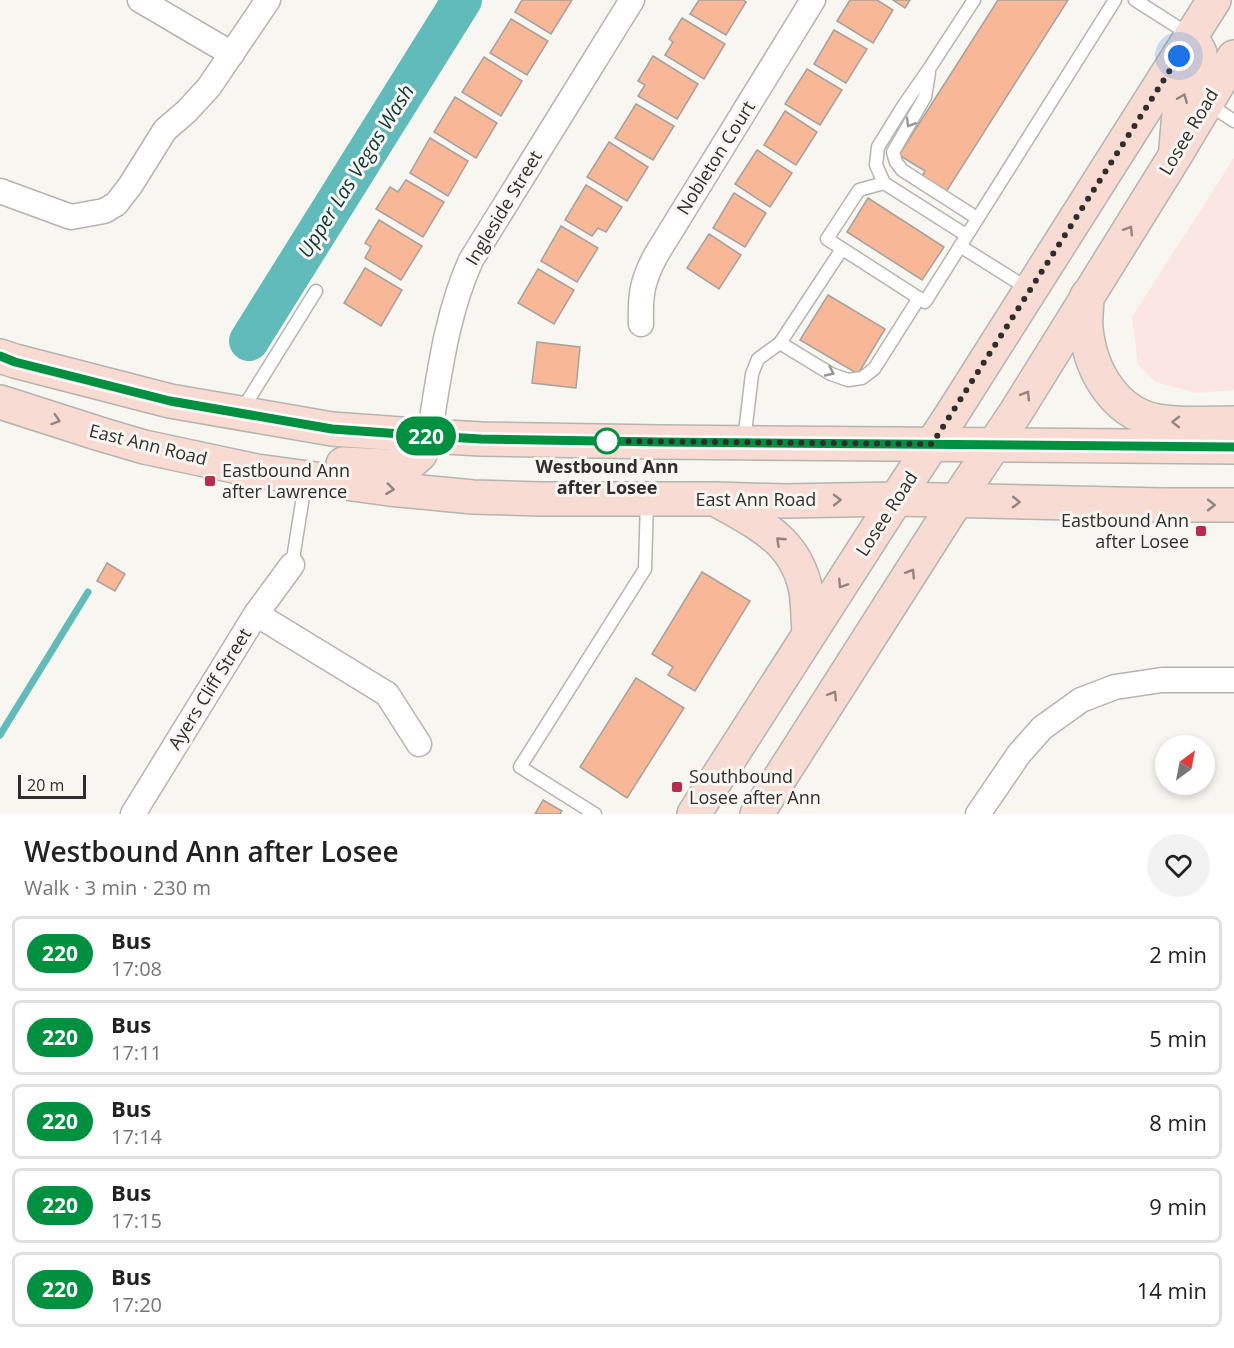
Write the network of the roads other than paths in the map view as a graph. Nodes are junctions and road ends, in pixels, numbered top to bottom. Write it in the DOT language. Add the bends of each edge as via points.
graph roads {
  1 [pos="140,0"];
  2 [pos="268,0"];
  3 [pos="632,0"];
  4 [pos="813,0"];
  5 [pos="974,0"];
  6 [pos="1116,0"];
  7 [pos="1135,0"];
  8 [pos="1214,0"];
  9 [pos="1191,36"];
  10 [pos="232,54"];
  11 [pos="1234,57"];
  12 [pos="929,69"];
  13 [pos="1207,103"];
  14 [pos="1234,121"];
  15 [pos="1175,156"];
  16 [pos="884,183"];
  17 [pos="0,191"];
  18 [pos="977,218"];
  19 [pos="963,241"];
  20 [pos="842,249"];
  21 [pos="1030,290"];
  22 [pos="316,291"];
  23 [pos="1088,296"];
  24 [pos="919,298"];
  25 [pos="641,324"];
  26 [pos="780,343"];
  27 [pos="0,356"];
  28 [pos="0,402"];
  29 [pos="240,414"];
  30 [pos="1234,423"];
  31 [pos="429,436"];
  32 [pos="744,442"];
  33 [pos="932,444"];
  34 [pos="994,445"];
  35 [pos="144,447"];
  36 [pos="1234,447"];
  37 [pos="306,478"];
  38 [pos="715,499"];
  39 [pos="896,499"];
  40 [pos="647,500"];
  41 [pos="957,500"];
  42 [pos="1234,505"];
  43 [pos="292,565"];
  44 [pos="256,614"];
  45 [pos="809,634"];
  46 [pos="1234,680"];
  47 [pos="419,744"];
  48 [pos="133,814"];
  49 [pos="595,814"];
  50 [pos="694,814"];
  51 [pos="757,814"];
  52 [pos="978,814"];
  1 -- 10 [label="street"];
  2 -- 10 [label="street"];
  3 -- 31 [label="street, Ingleside Street" via="461,281"];
  4 -- 25 [label="street, Nobleton Court" via="656,255 641,294"];
  5 -- 12 [label="lane"];
  6 -- 18 [label="lane"];
  7 -- 9 [label="lane"];
  8 -- 9 [label="main road, Losee Road"];
  15 -- 9 [label="main road, one-way" via="1180,100 1200,66 1200,53"];
  9 -- 21 [label="main road, Losee Road"];
  10 -- 17 [label="street" via="209,87 165,130 116,204 104,211 71,217"];
  11 -- 13 [label="main road, Losee Road"];
  12 -- 16 [label="lane" via="878,147 876,165"];
  12 -- 18 [label="lane, one-way" via="925,97 894,152 896,162 902,170"];
  13 -- 14 [label="lane"];
  13 -- 15 [label="main road, Losee Road"];
  23 -- 15 [label="main road, Losee Road, one-way"];
  16 -- 19 [label="lane"];
  16 -- 20 [label="lane" via="860,190 827,239"];
  18 -- 19 [label="lane"];
  19 -- 21 [label="lane"];
  19 -- 24 [label="lane" via="925,302"];
  20 -- 24 [label="lane"];
  20 -- 26 [label="lane"];
  21 -- 33 [label="main road, Losee Road"];
  22 -- 29 [label="lane"];
  30 -- 23 [label="main road, one-way" via="1163,422 1119,403 1101,379 1091,355 1086,327"];
  34 -- 23 [label="main road, Losee Road, one-way"];
  26 -- 24 [label="lane, one-way" via="831,374 848,380 862,378 874,369"];
  26 -- 32 [label="lane" via="758,358 752,374"];
  27 -- 29 [label="main road" via="170,401"];
  28 -- 35 [label="main road, East Ann Road, one-way"];
  29 -- 31 [label="main road" via="332,429"];
  31 -- 32 [label="main road"];
  31 -- 35 [label="main road" via="410,463 387,466 297,462"];
  32 -- 33 [label="main road"];
  33 -- 34 [label="main road"];
  33 -- 39 [label="main road, Losee Road"];
  34 -- 36 [label="main road"];
  34 -- 41 [label="main road, Losee Road"];
  35 -- 37 [label="main road, East Ann Road"];
  37 -- 40 [label="main road, East Ann Road, one-way" via="473,497"];
  37 -- 43 [label="lane"];
  38 -- 39 [label="main road, East Ann Road, one-way"];
  38 -- 40 [label="main road, East Ann Road"];
  45 -- 38 [label="main road, one-way" via="805,590 789,550 764,527"];
  39 -- 41 [label="main road, East Ann Road"];
  39 -- 45 [label="main road, Losee Road, one-way"];
  40 -- 49 [label="lane" via="645,569 520,766"];
  41 -- 42 [label="main road, East Ann Road, one-way"];
  51 -- 41 [label="main road, Losee Road, one-way"];
  43 -- 44 [label="street, Ayers Cliff Street"];
  44 -- 47 [label="street" via="387,694"];
  44 -- 48 [label="street, Ayers Cliff Street"];
  45 -- 50 [label="main road, Losee Road"];
  46 -- 52 [label="street" via="1162,680 1115,687 1081,700 1042,728"];
}
